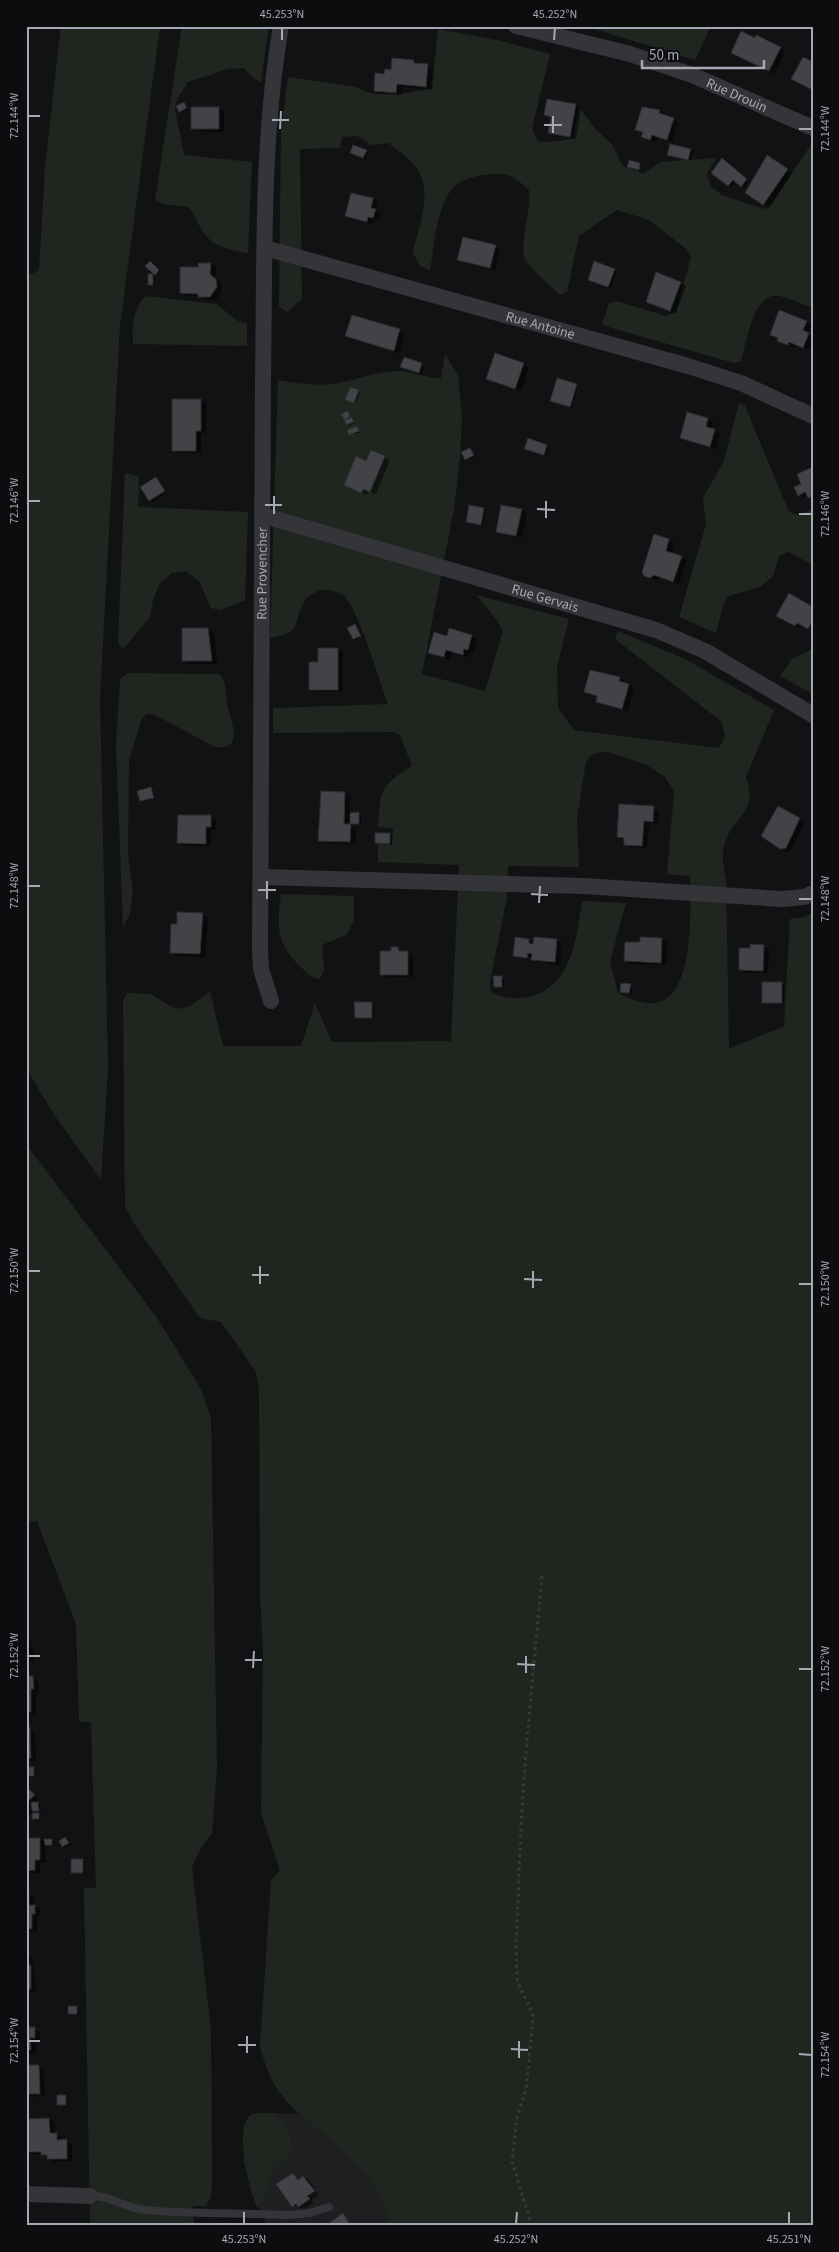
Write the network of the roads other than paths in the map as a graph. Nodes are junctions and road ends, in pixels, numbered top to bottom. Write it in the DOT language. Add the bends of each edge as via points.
graph roads {
  1 [pos="280,26"];
  2 [pos="516,26"];
  3 [pos="813,128"];
  4 [pos="265,248"];
  5 [pos="813,416"];
  6 [pos="262,516"];
  7 [pos="813,715"];
  8 [pos="261,877"];
  9 [pos="813,893"];
  10 [pos="271,1001"];
  11 [pos="26,2194"];
  12 [pos="90,2196"];
  13 [pos="329,2207"];
  1 -- 4 [label="street, Rue Provencher" via="268,122"];
  2 -- 3 [label="street, Rue Drouin" via="630,54 692,75"];
  4 -- 5 [label="street, Rue Antoine" via="706,371"];
  4 -- 6 [label="street, Rue Provencher"];
  6 -- 7 [label="street, Rue Gervais" via="640,624 705,651"];
  6 -- 8 [label="street, Rue Provencher"];
  8 -- 9 [label="street" via="584,886 782,899"];
  8 -- 10 [label="street, Rue Provencher" via="261,969"];
  11 -- 12 [label="street"];
  12 -- 13 [label="lane" via="104,2195 143,2210 288,2215"];
}
